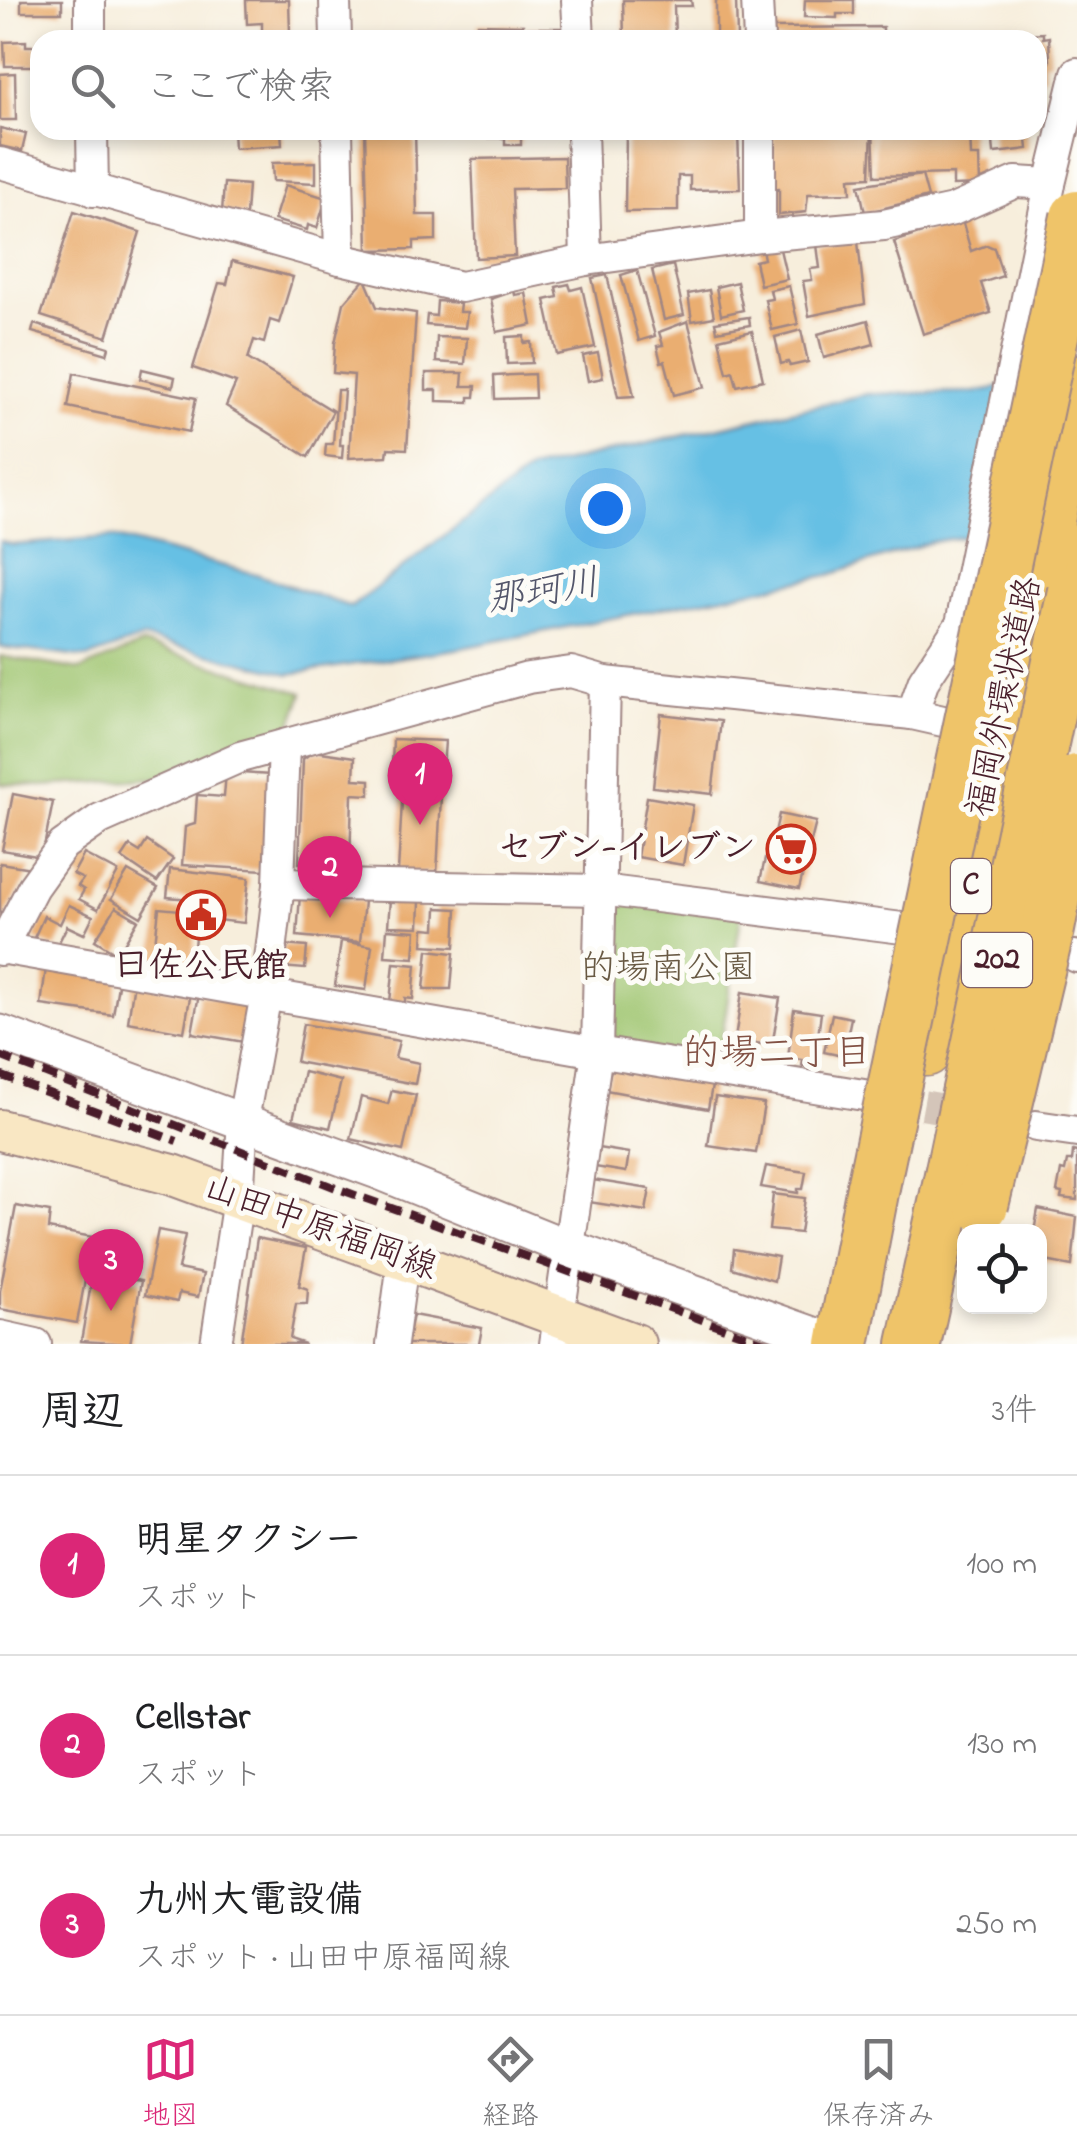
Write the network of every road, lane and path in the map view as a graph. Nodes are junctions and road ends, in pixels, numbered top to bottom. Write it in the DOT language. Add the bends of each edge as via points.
graph roads {
  1 [pos="90,0"];
  2 [pos="335,0"];
  3 [pos="578,0"];
  4 [pos="757,0"];
  5 [pos="90,30"];
  6 [pos="336,30"];
  7 [pos="579,30"];
  8 [pos="758,30"];
  9 [pos="1077,73"];
  10 [pos="92,140"];
  11 [pos="338,140"];
  12 [pos="582,140"];
  13 [pos="760,140"];
  14 [pos="0,164"];
  15 [pos="93,190"];
  16 [pos="1064,200"];
  17 [pos="760,236"];
  18 [pos="340,259"];
  19 [pos="586,260"];
  20 [pos="1077,342"];
  21 [pos="1077,381"];
  22 [pos="1064,570"];
  23 [pos="605,682"];
  24 [pos="912,714"];
  25 [pos="995,732"];
  26 [pos="1059,743"];
  27 [pos="284,745"];
  28 [pos="1077,781"];
  29 [pos="279,884"];
  30 [pos="601,890"];
  31 [pos="902,928"];
  32 [pos="0,948"];
  33 [pos="266,994"];
  34 [pos="0,1033"];
  35 [pos="597,1052"];
  36 [pos="876,1097"];
  37 [pos="0,1111"];
  38 [pos="243,1120"];
  39 [pos="1036,1126"];
  40 [pos="0,1130"];
  41 [pos="1077,1132"];
  42 [pos="174,1175"];
  43 [pos="238,1199"];
  44 [pos="978,1224"];
  45 [pos="566,1247"];
  46 [pos="404,1262"];
  47 [pos="957,1314"];
  48 [pos="557,1330"];
  49 [pos="0,1336"];
  50 [pos="36,1344"];
  51 [pos="216,1344"];
  52 [pos="392,1344"];
  53 [pos="635,1344"];
  54 [pos="841,1344"];
  55 [pos="863,1344"];
  56 [pos="874,1344"];
  57 [pos="917,1344"];
  58 [pos="951,1344"];
  1 -- 5 [label="street"];
  2 -- 6 [label="street"];
  3 -- 7 [label="street"];
  4 -- 8 [label="street"];
  9 -- 16 [label="street"];
  10 -- 15 [label="street"];
  11 -- 18 [label="street"];
  12 -- 19 [label="street"];
  13 -- 17 [label="street"];
  14 -- 15 [label="street"];
  15 -- 18 [label="street"];
  16 -- 17 [label="street" via="1016,182 953,210 884,225"];
  16 -- 24 [label="street" via="1021,340 961,624 924,680"];
  16 -- 54 [label="highway, bridge"];
  17 -- 19 [label="street"];
  18 -- 19 [label="street" via="461,288"];
  20 -- 22 [label="highway, 福岡外環状道路 / 202"];
  21 -- 56 [label="highway, C"];
  22 -- 25 [label="highway, 福岡外環状道路 / 202"];
  22 -- 26 [label="highway, 福岡外環状道路 / 202"];
  22 -- 57 [label="highway, C, bridge"];
  23 -- 24 [label="street"];
  23 -- 27 [label="street" via="571,672 528,678"];
  23 -- 30 [label="street"];
  24 -- 25 [label="street"];
  25 -- 26 [label="street"];
  25 -- 55 [label="highway, 福岡外環状道路 / 202"];
  26 -- 57 [label="highway, 福岡外環状道路 / 202"];
  27 -- 29 [label="street"];
  27 -- 32 [label="street" via="197,774 76,836 33,887"];
  28 -- 44 [label="highway, bridge"];
  29 -- 30 [label="street"];
  29 -- 33 [label="street"];
  30 -- 31 [label="street"];
  30 -- 35 [label="street"];
  32 -- 33 [label="street"];
  33 -- 35 [label="street"];
  33 -- 38 [label="street"];
  34 -- 38 [label="street"];
  35 -- 36 [label="street"];
  35 -- 45 [label="street"];
  37 -- 42 [label="street"];
  38 -- 43 [label="street"];
  38 -- 45 [label="street"];
  39 -- 41 [label="street"];
  40 -- 42 [label="main road, 山田中原福岡線"];
  42 -- 43 [label="main road, 山田中原福岡線"];
  43 -- 46 [label="main road, 山田中原福岡線"];
  43 -- 51 [label="street"];
  45 -- 48 [label="street"];
  45 -- 54 [label="street"];
  46 -- 48 [label="main road, 山田中原福岡線"];
  46 -- 52 [label="street"];
  47 -- 58 [label="highway"];
  48 -- 53 [label="main road, 山田中原福岡線"];
  49 -- 50 [label="street"];
}
